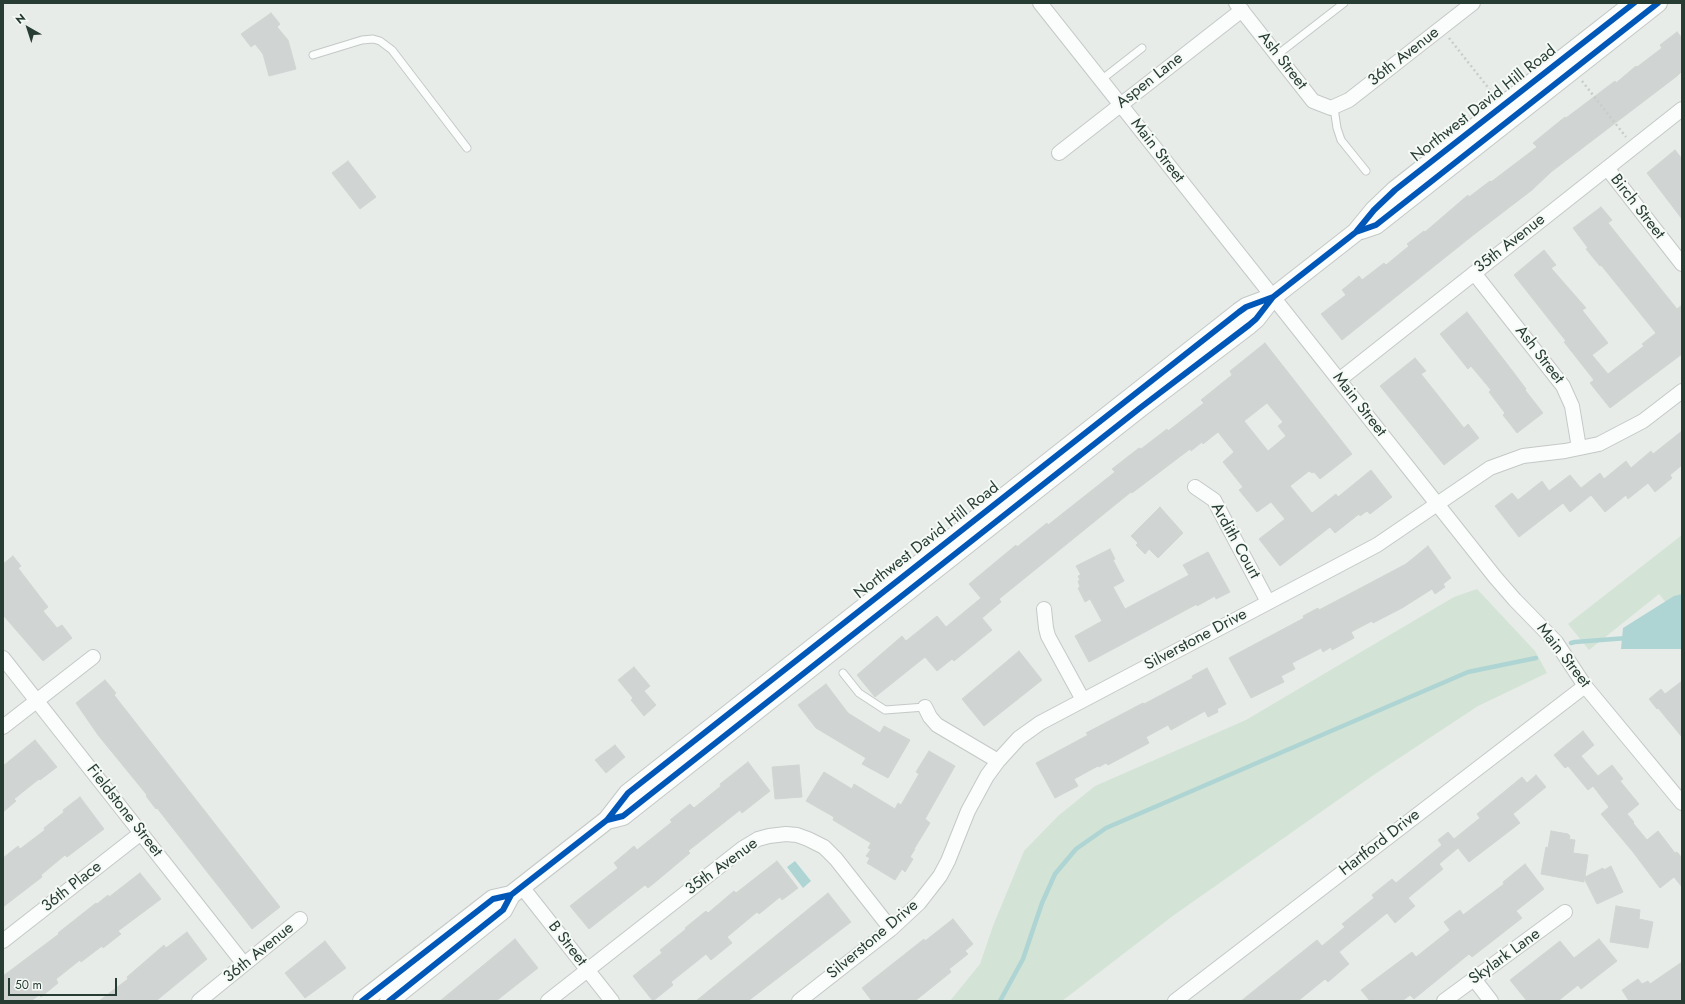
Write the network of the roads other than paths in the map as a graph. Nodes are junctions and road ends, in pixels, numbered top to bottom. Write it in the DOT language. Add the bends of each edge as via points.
graph roads {
  1 [pos="1040,3"];
  2 [pos="1344,3"];
  3 [pos="1472,3"];
  4 [pos="1658,3"];
  5 [pos="1239,6"];
  6 [pos="1625,8"];
  7 [pos="1142,48"];
  8 [pos="314,55"];
  9 [pos="1277,56"];
  10 [pos="1101,80"];
  11 [pos="1120,105"];
  12 [pos="1334,108"];
  13 [pos="1682,109"];
  14 [pos="467,148"];
  15 [pos="1059,154"];
  16 [pos="1606,168"];
  17 [pos="1366,171"];
  18 [pos="1356,232"];
  19 [pos="1682,264"];
  20 [pos="1474,272"];
  21 [pos="1273,297"];
  22 [pos="1339,380"];
  23 [pos="1682,391"];
  24 [pos="1579,448"];
  25 [pos="1195,487"];
  26 [pos="1437,504"];
  27 [pos="1268,602"];
  28 [pos="1044,609"];
  29 [pos="93,657"];
  30 [pos="3,658"];
  31 [pos="843,673"];
  32 [pos="1585,686"];
  33 [pos="1082,700"];
  34 [pos="37,701"];
  35 [pos="925,707"];
  36 [pos="3,728"];
  37 [pos="998,761"];
  38 [pos="1682,803"];
  39 [pos="141,833"];
  40 [pos="517,891"];
  41 [pos="1565,912"];
  42 [pos="300,919"];
  43 [pos="891,929"];
  44 [pos="3,941"];
  45 [pos="244,964"];
  46 [pos="588,970"];
  47 [pos="1474,979"];
  48 [pos="199,1001"];
  49 [pos="362,1001"];
  50 [pos="389,1001"];
  51 [pos="548,1001"];
  52 [pos="612,1001"];
  53 [pos="799,1001"];
  54 [pos="1175,1001"];
  55 [pos="1444,1001"];
  56 [pos="1491,1001"];
  1 -- 10 [label="street, Main Street"];
  2 -- 9 [label="lane"];
  3 -- 12 [label="street, 36th Avenue" via="1349,100"];
  4 -- 18 [label="street, Northwest David Hill Road" via="1376,225"];
  5 -- 9 [label="street, Ash Street"];
  5 -- 11 [label="street, Aspen Lane"];
  6 -- 18 [label="street, Northwest David Hill Road" via="1395,190"];
  7 -- 10 [label="lane"];
  8 -- 14 [label="lane" via="362,40 380,41 396,56"];
  9 -- 12 [label="street, Ash Street" via="1313,101"];
  10 -- 11 [label="street, Main Street"];
  11 -- 15 [label="street, Aspen Lane"];
  11 -- 21 [label="street, Main Street"];
  12 -- 17 [label="lane" via="1341,140"];
  13 -- 16 [label="street, 35th Avenue"];
  16 -- 19 [label="street, Birch Street"];
  16 -- 20 [label="street, 35th Avenue"];
  18 -- 21 [label="street, Northwest David Hill Road"];
  20 -- 22 [label="street, 35th Avenue"];
  20 -- 24 [label="street, Ash Street" via="1563,386 1572,406"];
  21 -- 22 [label="street, Main Street"];
  21 -- 40 [label="street, Northwest David Hill Road" via="1246,307 1234,316 628,793 607,820"];
  22 -- 26 [label="street, Main Street"];
  23 -- 24 [label="street, Silverstone Drive" via="1627,431 1599,444"];
  24 -- 26 [label="street, Silverstone Drive" via="1535,453 1511,460 1479,475"];
  25 -- 27 [label="street, Ardith Court" via="1214,500"];
  26 -- 27 [label="street, Silverstone Drive" via="1377,545"];
  26 -- 32 [label="street, Main Street" via="1495,577 1556,642"];
  27 -- 33 [label="street, Silverstone Drive"];
  28 -- 33 [label="street" via="1048,636"];
  29 -- 34 [label="street"];
  30 -- 34 [label="street, Fieldstone Street"];
  31 -- 35 [label="lane" via="860,693 885,710"];
  32 -- 38 [label="street, Main Street"];
  32 -- 54 [label="street, Hartford Drive"];
  33 -- 37 [label="street, Silverstone Drive" via="1019,738"];
  34 -- 36 [label="street"];
  34 -- 39 [label="street, Fieldstone Street"];
  35 -- 37 [label="street" via="937,725"];
  37 -- 43 [label="street, Silverstone Drive" via="976,794 940,876 919,903"];
  39 -- 44 [label="street, 36th Place"];
  39 -- 45 [label="street, Fieldstone Street"];
  40 -- 46 [label="street, B Street"];
  40 -- 49 [label="street, Northwest David Hill Road" via="493,899"];
  40 -- 50 [label="street, Northwest David Hill Road" via="503,910"];
  41 -- 47 [label="street, Skylark Lane"];
  42 -- 45 [label="street, 36th Avenue"];
  43 -- 46 [label="street, 35th Avenue" via="824,847 797,835 774,834 758,839 743,848"];
  43 -- 53 [label="street, Silverstone Drive"];
  45 -- 48 [label="street, 36th Avenue"];
  46 -- 51 [label="street, 35th Avenue"];
  46 -- 52 [label="street, B Street"];
  47 -- 55 [label="street, Skylark Lane"];
  47 -- 56 [label="street"];
}
